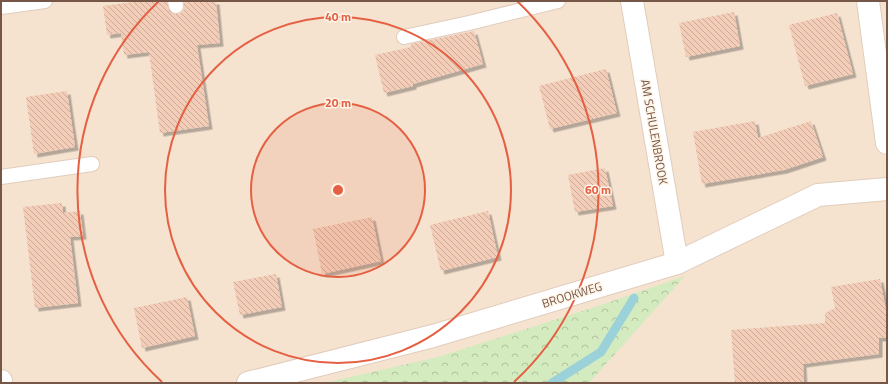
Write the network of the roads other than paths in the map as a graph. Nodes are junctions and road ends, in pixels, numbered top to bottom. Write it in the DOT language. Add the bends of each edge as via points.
graph roads {
  1 [pos="45,1"];
  2 [pos="558,1"];
  3 [pos="632,1"];
  4 [pos="868,1"];
  5 [pos="1,7"];
  6 [pos="404,37"];
  7 [pos="887,142"];
  8 [pos="92,164"];
  9 [pos="1,177"];
  10 [pos="887,189"];
  11 [pos="677,264"];
  12 [pos="248,383"];
  1 -- 5 [label="lane"];
  2 -- 6 [label="lane"];
  3 -- 11 [label="street, AM SCHULENBROOK"];
  4 -- 7 [label="street"];
  8 -- 9 [label="lane"];
  10 -- 11 [label="street, BROOKWEG" via="818,195"];
  11 -- 12 [label="street, BROOKWEG" via="433,336"];
}
